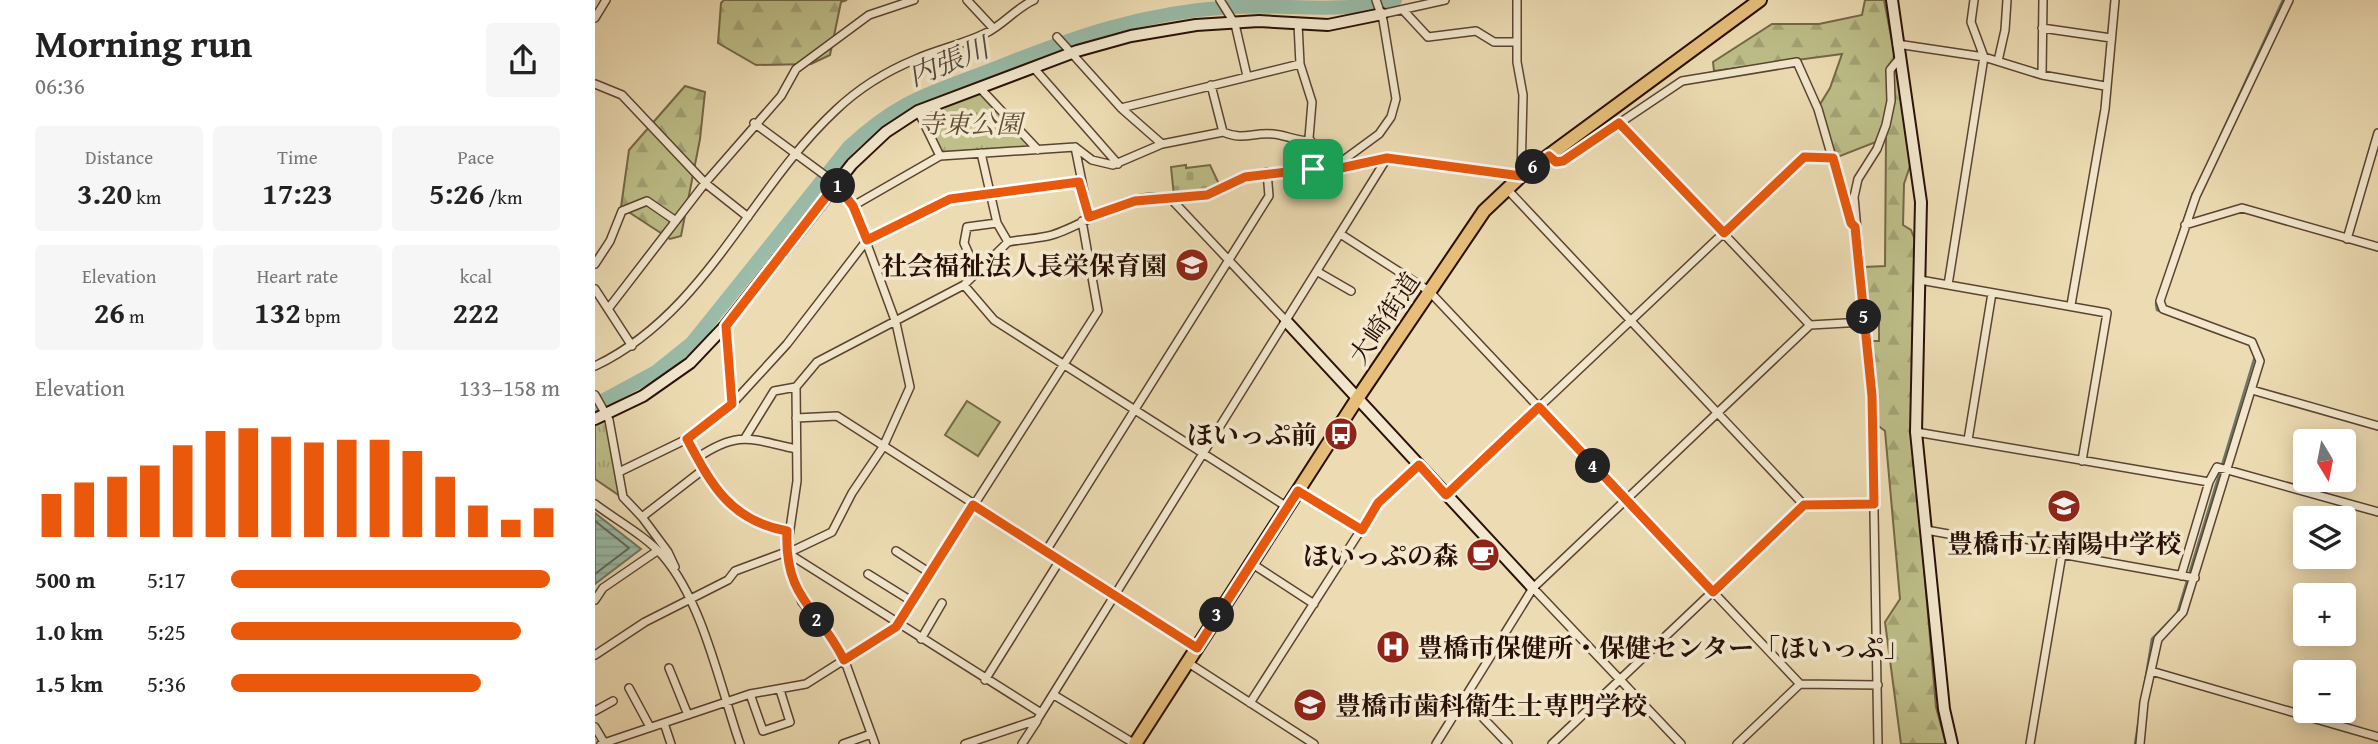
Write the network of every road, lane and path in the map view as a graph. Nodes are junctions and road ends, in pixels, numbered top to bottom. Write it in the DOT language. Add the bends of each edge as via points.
graph roads {
  1 [pos="606,0"];
  2 [pos="914,0"];
  3 [pos="967,0"];
  4 [pos="1034,0"];
  5 [pos="1220,0"];
  6 [pos="1376,0"];
  7 [pos="1445,0"];
  8 [pos="1517,0"];
  9 [pos="1760,0"];
  10 [pos="1892,0"];
  11 [pos="1974,0"];
  12 [pos="2007,0"];
  13 [pos="2043,0"];
  14 [pos="2115,0"];
  15 [pos="2289,0"];
  16 [pos="1403,10"];
  17 [pos="596,13"];
  18 [pos="1381,13"];
  19 [pos="1233,21"];
  20 [pos="1298,24"];
  21 [pos="993,28"];
  22 [pos="2042,29"];
  23 [pos="1057,37"];
  24 [pos="2111,38"];
  25 [pos="1517,42"];
  26 [pos="1897,44"];
  27 [pos="1070,52"];
  28 [pos="1984,57"];
  29 [pos="1899,59"];
  30 [pos="1998,61"];
  31 [pos="1300,64"];
  32 [pos="1033,67"];
  33 [pos="2042,75"];
  34 [pos="1247,76"];
  35 [pos="595,84"];
  36 [pos="1211,85"];
  37 [pos="2105,86"];
  38 [pos="979,87"];
  39 [pos="1121,108"];
  40 [pos="918,111"];
  41 [pos="754,123"];
  42 [pos="1619,123"];
  43 [pos="1223,132"];
  44 [pos="2378,133"];
  45 [pos="1311,141"];
  46 [pos="1162,144"];
  47 [pos="1075,147"];
  48 [pos="1038,150"];
  49 [pos="981,153"];
  50 [pos="797,155"];
  51 [pos="940,156"];
  52 [pos="1549,156"];
  53 [pos="1387,158"];
  54 [pos="1833,158"];
  55 [pos="1118,164"];
  56 [pos="1313,169"];
  57 [pos="1289,171"];
  58 [pos="1268,172"];
  59 [pos="1521,176"];
  60 [pos="1079,182"];
  61 [pos="705,183"];
  62 [pos="835,183"];
  63 [pos="1506,188"];
  64 [pos="991,194"];
  65 [pos="1171,200"];
  66 [pos="853,206"];
  67 [pos="748,217"];
  68 [pos="1085,219"];
  69 [pos="677,221"];
  70 [pos="997,223"];
  71 [pos="2185,225"];
  72 [pos="1855,227"];
  73 [pos="1724,233"];
  74 [pos="1342,235"];
  75 [pos="2347,239"];
  76 [pos="867,240"];
  77 [pos="1008,242"];
  78 [pos="2378,247"];
  79 [pos="1231,260"];
  80 [pos="595,264"];
  81 [pos="977,272"];
  82 [pos="1318,272"];
  83 [pos="1920,280"];
  84 [pos="964,285"];
  85 [pos="1948,285"];
  86 [pos="595,289"];
  87 [pos="1351,291"];
  88 [pos="1429,291"];
  89 [pos="1992,293"];
  90 [pos="2071,305"];
  91 [pos="608,309"];
  92 [pos="1286,321"];
  93 [pos="1630,321"];
  94 [pos="1864,322"];
  95 [pos="896,323"];
  96 [pos="1810,325"];
  97 [pos="726,326"];
  98 [pos="632,346"];
  99 [pos="1062,364"];
  100 [pos="595,366"];
  101 [pos="796,387"];
  102 [pos="2252,390"];
  103 [pos="596,395"];
  104 [pos="1357,399"];
  105 [pos="732,404"];
  106 [pos="1539,407"];
  107 [pos="1135,411"];
  108 [pos="1719,414"];
  109 [pos="601,415"];
  110 [pos="796,418"];
  111 [pos="2378,426"];
  112 [pos="1916,432"];
  113 [pos="745,438"];
  114 [pos="687,439"];
  115 [pos="1968,440"];
  116 [pos="883,447"];
  117 [pos="796,449"];
  118 [pos="1205,453"];
  119 [pos="697,458"];
  120 [pos="2082,461"];
  121 [pos="1419,465"];
  122 [pos="704,469"];
  123 [pos="2228,470"];
  124 [pos="619,472"];
  125 [pos="2209,482"];
  126 [pos="1298,491"];
  127 [pos="1446,495"];
  128 [pos="1626,500"];
  129 [pos="595,504"];
  130 [pos="1874,504"];
  131 [pos="973,505"];
  132 [pos="1804,505"];
  133 [pos="1287,507"];
  134 [pos="2378,512"];
  135 [pos="642,517"];
  136 [pos="1362,530"];
  137 [pos="1926,530"];
  138 [pos="787,531"];
  139 [pos="657,551"];
  140 [pos="896,551"];
  141 [pos="1046,551"];
  142 [pos="787,553"];
  143 [pos="2062,555"];
  144 [pos="1060,560"];
  145 [pos="1251,563"];
  146 [pos="674,571"];
  147 [pos="930,573"];
  148 [pos="868,574"];
  149 [pos="2184,576"];
  150 [pos="2195,578"];
  151 [pos="1533,588"];
  152 [pos="1713,592"];
  153 [pos="1115,595"];
  154 [pos="595,600"];
  155 [pos="688,600"];
  156 [pos="913,602"];
  157 [pos="942,603"];
  158 [pos="1314,604"];
  159 [pos="899,624"];
  160 [pos="921,639"];
  161 [pos="1197,648"];
  162 [pos="595,655"];
  163 [pos="844,660"];
  164 [pos="1187,662"];
  165 [pos="669,668"];
  166 [pos="2151,671"];
  167 [pos="1620,679"];
  168 [pos="985,680"];
  169 [pos="1800,684"];
  170 [pos="1878,685"];
  171 [pos="629,688"];
  172 [pos="780,690"];
  173 [pos="750,694"];
  174 [pos="1054,695"];
  175 [pos="1464,698"];
  176 [pos="613,701"];
  177 [pos="725,702"];
  178 [pos="1250,703"];
  179 [pos="595,711"];
  180 [pos="688,715"];
  181 [pos="1039,717"];
  182 [pos="664,723"];
  183 [pos="595,727"];
  184 [pos="650,727"];
  185 [pos="871,734"];
  186 [pos="2378,737"];
  187 [pos="604,744"];
  188 [pos="671,744"];
  189 [pos="740,744"];
  190 [pos="843,744"];
  191 [pos="875,744"];
  192 [pos="965,744"];
  193 [pos="1022,744"];
  194 [pos="1135,744"];
  195 [pos="1314,744"];
  196 [pos="1436,744"];
  197 [pos="1508,744"];
  198 [pos="1552,744"];
  199 [pos="1681,744"];
  200 [pos="1737,744"];
  201 [pos="1878,744"];
  202 [pos="1952,744"];
  203 [pos="2030,744"];
  204 [pos="2140,744"];
  1 -- 17 [label="street"];
  2 -- 41 [label="street" via="869,15 796,69 781,96"];
  3 -- 21 [label="street"];
  4 -- 21 [label="street"];
  5 -- 19 [label="street"];
  6 -- 18 [label="street"];
  7 -- 16 [label="street"];
  8 -- 25 [label="street"];
  9 -- 52 [label="main road, 大崎街道"];
  10 -- 26 [label="street"];
  11 -- 28 [label="street" via="1971,22"];
  12 -- 30 [label="street"];
  13 -- 22 [label="street"];
  14 -- 24 [label="street"];
  15 -- 71 [label="street"];
  16 -- 18 [label="street"];
  16 -- 25 [label="street" via="1428,37 1476,32 1494,42"];
  18 -- 20 [label="street" via="1328,25"];
  18 -- 56 [label="street" via="1396,99 1391,117 1379,134 1334,167"];
  19 -- 20 [label="street"];
  19 -- 27 [label="street" via="1168,29"];
  19 -- 34 [label="street"];
  20 -- 31 [label="street"];
  21 -- 50 [label="street" via="881,76 835,111"];
  22 -- 24 [label="street"];
  22 -- 33 [label="street"];
  23 -- 27 [label="street"];
  24 -- 37 [label="street"];
  25 -- 59 [label="street" via="1523,95"];
  26 -- 28 [label="street"];
  26 -- 29 [label="street"];
  27 -- 32 [label="street"];
  27 -- 39 [label="street"];
  28 -- 30 [label="street"];
  28 -- 85 [label="street"];
  29 -- 72 [label="street" via="1890,70 1891,101 1881,141 1856,185"];
  29 -- 83 [label="street" via="1921,202"];
  30 -- 33 [label="street"];
  31 -- 34 [label="street"];
  31 -- 45 [label="street" via="1312,102"];
  32 -- 38 [label="street"];
  32 -- 55 [label="street"];
  33 -- 37 [label="street"];
  34 -- 36 [label="street"];
  35 -- 61 [label="street" via="622,95"];
  36 -- 39 [label="street"];
  36 -- 43 [label="street"];
  37 -- 90 [label="street" via="2105,109"];
  38 -- 40 [label="street"];
  38 -- 48 [label="street"];
  39 -- 46 [label="street"];
  40 -- 51 [label="street"];
  40 -- 62 [label="street" via="874,142"];
  41 -- 50 [label="street"];
  41 -- 61 [label="street"];
  42 -- 52 [label="street" via="1559,163"];
  42 -- 54 [label="street" via="1682,81 1797,62"];
  42 -- 73 [label="street"];
  43 -- 45 [label="street" via="1238,138 1273,134 1292,142"];
  43 -- 46 [label="street"];
  44 -- 75 [label="street"];
  45 -- 57 [label="street" via="1316,158"];
  46 -- 55 [label="street"];
  47 -- 48 [label="street"];
  47 -- 55 [label="street" via="1095,161"];
  47 -- 60 [label="street"];
  48 -- 49 [label="street"];
  49 -- 51 [label="street"];
  49 -- 64 [label="street"];
  50 -- 62 [label="street"];
  50 -- 67 [label="street"];
  51 -- 66 [label="street"];
  52 -- 59 [label="main road, 大崎街道"];
  53 -- 56 [label="street" via="1337,171 1318,173"];
  53 -- 59 [label="street"];
  53 -- 74 [label="street"];
  54 -- 72 [label="street"];
  54 -- 73 [label="street" via="1804,157"];
  56 -- 57 [label="street"];
  57 -- 58 [label="street"];
  58 -- 65 [label="street" via="1207,195"];
  58 -- 79 [label="street" via="1269,197"];
  59 -- 63 [label="main road, 大崎街道"];
  60 -- 64 [label="street"];
  60 -- 68 [label="street"];
  61 -- 67 [label="street"];
  61 -- 69 [label="street"];
  62 -- 66 [label="street"];
  62 -- 97 [label="street"];
  63 -- 88 [label="main road, 大崎街道" via="1484,211"];
  63 -- 93 [label="street"];
  64 -- 70 [label="street"];
  64 -- 76 [label="street" via="950,199"];
  65 -- 68 [label="street" via="1135,201"];
  65 -- 79 [label="street"];
  66 -- 76 [label="street"];
  67 -- 98 [label="street" via="670,315"];
  68 -- 77 [label="street" via="1052,235"];
  68 -- 99 [label="street" via="1098,311"];
  69 -- 80 [label="street" via="647,201 629,208 617,217 610,241"];
  69 -- 91 [label="street"];
  70 -- 77 [label="street"];
  70 -- 81 [label="street" via="967,227 964,243"];
  71 -- 75 [label="street" via="2242,208"];
  71 -- 102 [label="street" via="2160,305 2252,342 2260,361"];
  72 -- 94 [label="street"];
  73 -- 93 [label="street"];
  73 -- 96 [label="street"];
  74 -- 82 [label="street"];
  74 -- 88 [label="street"];
  75 -- 78 [label="street"];
  76 -- 95 [label="street"];
  76 -- 105 [label="street" via="787,344"];
  77 -- 81 [label="street"];
  79 -- 92 [label="street"];
  79 -- 107 [label="street"];
  81 -- 84 [label="street"];
  82 -- 87 [label="street"];
  82 -- 92 [label="street"];
  83 -- 85 [label="street"];
  83 -- 112 [label="street"];
  84 -- 95 [label="street"];
  84 -- 99 [label="street" via="994,320"];
  85 -- 89 [label="street"];
  86 -- 91 [label="street"];
  88 -- 104 [label="main road, 大崎街道"];
  88 -- 106 [label="street"];
  89 -- 90 [label="street"];
  89 -- 115 [label="street"];
  90 -- 120 [label="street" via="2107,313"];
  91 -- 98 [label="street"];
  92 -- 104 [label="street"];
  92 -- 118 [label="street"];
  93 -- 106 [label="street"];
  93 -- 108 [label="street"];
  94 -- 96 [label="street"];
  94 -- 130 [label="street" via="1872,396"];
  95 -- 101 [label="street" via="817,362"];
  95 -- 116 [label="street" via="910,387"];
  96 -- 108 [label="street"];
  97 -- 105 [label="street"];
  97 -- 109 [label="street" via="670,379"];
  98 -- 100 [label="street"];
  99 -- 107 [label="street"];
  99 -- 131 [label="street"];
  101 -- 110 [label="street"];
  101 -- 113 [label="street" via="774,391"];
  102 -- 111 [label="street"];
  102 -- 123 [label="street"];
  103 -- 109 [label="street"];
  104 -- 121 [label="street"];
  104 -- 126 [label="main road, 大崎街道"];
  105 -- 114 [label="street"];
  106 -- 127 [label="street"];
  106 -- 128 [label="street"];
  107 -- 118 [label="street"];
  107 -- 141 [label="street"];
  108 -- 128 [label="street"];
  108 -- 132 [label="street"];
  109 -- 124 [label="street"];
  110 -- 116 [label="street" via="837,416"];
  110 -- 117 [label="street"];
  112 -- 115 [label="street"];
  112 -- 137 [label="street"];
  113 -- 117 [label="street"];
  113 -- 119 [label="street" via="720,442"];
  114 -- 119 [label="street"];
  114 -- 124 [label="street"];
  115 -- 120 [label="street"];
  116 -- 131 [label="street"];
  116 -- 142 [label="street" via="832,532"];
  117 -- 138 [label="street"];
  118 -- 133 [label="street"];
  118 -- 153 [label="street"];
  119 -- 122 [label="street"];
  120 -- 125 [label="street"];
  121 -- 127 [label="street"];
  121 -- 136 [label="street" via="1378,503"];
  122 -- 135 [label="street"];
  122 -- 138 [label="street" via="731,507 765,527"];
  123 -- 125 [label="street" via="2217,467"];
  123 -- 134 [label="street"];
  123 -- 150 [label="street"];
  124 -- 135 [label="street" via="623,497"];
  125 -- 149 [label="street"];
  126 -- 133 [label="main road, 大崎街道"];
  126 -- 136 [label="street"];
  127 -- 151 [label="street"];
  128 -- 151 [label="street"];
  128 -- 152 [label="street"];
  129 -- 139 [label="street"];
  130 -- 132 [label="street"];
  130 -- 170 [label="street"];
  131 -- 141 [label="street"];
  131 -- 147 [label="street"];
  132 -- 152 [label="street"];
  133 -- 145 [label="main road, 大崎街道"];
  135 -- 146 [label="street" via="668,552"];
  136 -- 158 [label="street"];
  137 -- 143 [label="street"];
  137 -- 202 [label="street" via="1944,709"];
  138 -- 142 [label="street"];
  139 -- 146 [label="street"];
  139 -- 154 [label="street" via="603,588"];
  140 -- 147 [label="street"];
  141 -- 144 [label="street"];
  142 -- 155 [label="street" via="735,571 728,580"];
  142 -- 159 [label="street"];
  142 -- 163 [label="street" via="791,578 803,603"];
  143 -- 149 [label="street"];
  143 -- 203 [label="street"];
  144 -- 153 [label="street"];
  144 -- 168 [label="street"];
  145 -- 158 [label="street"];
  145 -- 161 [label="main road, 大崎街道"];
  146 -- 155 [label="street"];
  147 -- 156 [label="street"];
  148 -- 156 [label="street"];
  149 -- 150 [label="street"];
  150 -- 166 [label="street" via="2181,617 2158,639"];
  151 -- 167 [label="street"];
  151 -- 175 [label="street"];
  152 -- 167 [label="street"];
  152 -- 169 [label="street"];
  153 -- 161 [label="street"];
  153 -- 174 [label="street"];
  155 -- 162 [label="street"];
  155 -- 177 [label="street" via="709,645"];
  156 -- 159 [label="street"];
  157 -- 160 [label="street"];
  158 -- 178 [label="street"];
  159 -- 160 [label="street"];
  159 -- 163 [label="street"];
  160 -- 168 [label="street"];
  161 -- 164 [label="main road, 大崎街道"];
  163 -- 172 [label="street" via="806,684"];
  163 -- 185 [label="street"];
  164 -- 178 [label="street"];
  164 -- 194 [label="main road, 大崎街道"];
  165 -- 180 [label="street"];
  166 -- 186 [label="street"];
  166 -- 204 [label="street"];
  167 -- 198 [label="street"];
  167 -- 199 [label="street"];
  168 -- 181 [label="street"];
  169 -- 170 [label="street"];
  169 -- 200 [label="street"];
  170 -- 201 [label="street"];
  171 -- 184 [label="street"];
  172 -- 173 [label="street"];
  172 -- 173 [label="street" via="790,722 763,731"];
  173 -- 177 [label="street"];
  174 -- 181 [label="street"];
  174 -- 194 [label="street"];
  175 -- 196 [label="street"];
  175 -- 197 [label="street"];
  176 -- 179 [label="street"];
  177 -- 180 [label="street"];
  177 -- 189 [label="street"];
  178 -- 195 [label="street"];
  180 -- 182 [label="street"];
  181 -- 192 [label="street"];
  181 -- 193 [label="street"];
  182 -- 184 [label="street"];
  182 -- 188 [label="street"];
  183 -- 187 [label="street"];
  184 -- 187 [label="street"];
  185 -- 190 [label="street"];
  185 -- 191 [label="street"];
}
